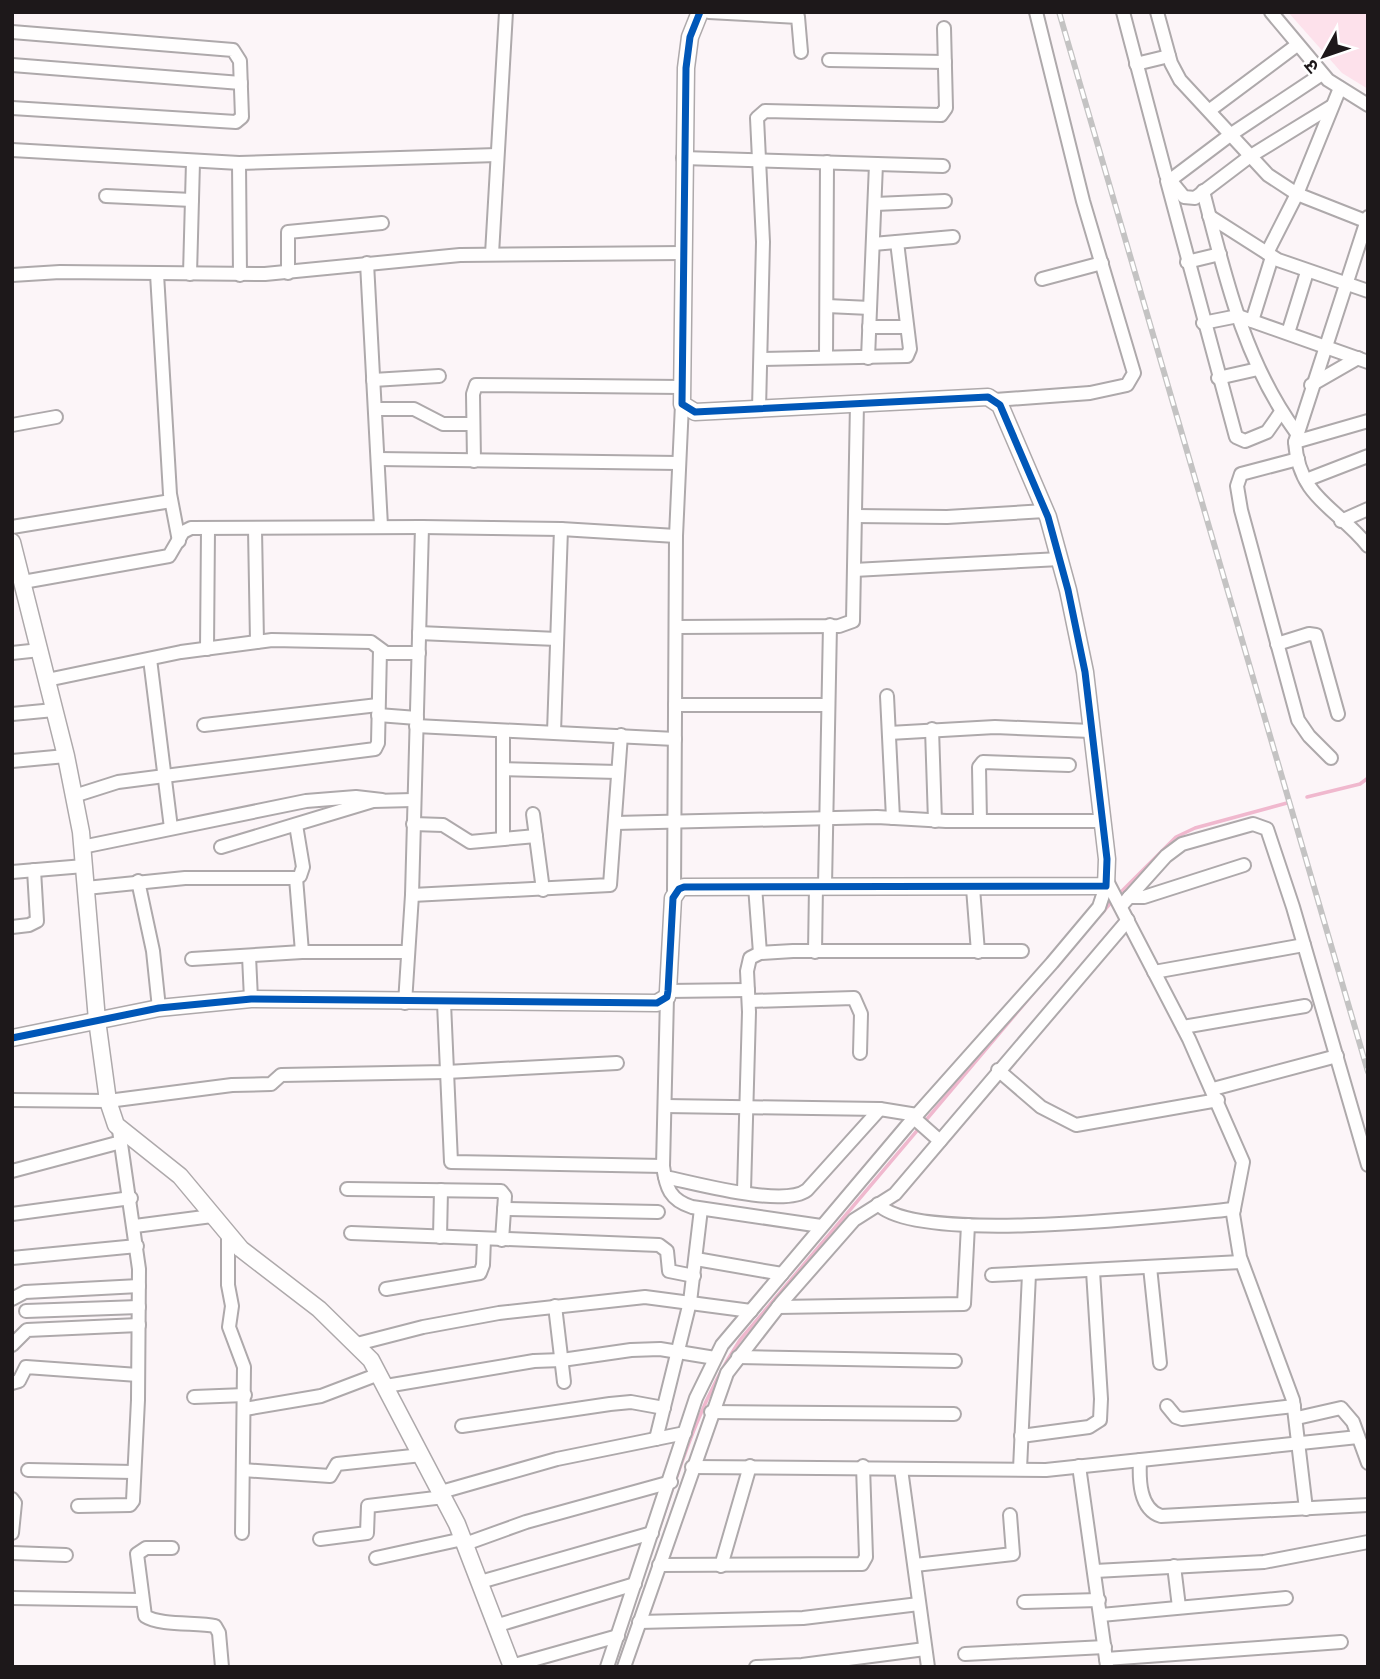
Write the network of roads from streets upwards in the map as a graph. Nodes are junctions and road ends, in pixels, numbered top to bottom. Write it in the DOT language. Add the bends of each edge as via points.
graph roads {
  1 [pos="506,12"];
  2 [pos="700,12"];
  3 [pos="709,12"];
  4 [pos="1036,12"];
  5 [pos="1123,12"];
  6 [pos="1157,12"];
  7 [pos="1271,12"];
  8 [pos="944,28"];
  9 [pos="12,32"];
  10 [pos="1297,45"];
  11 [pos="801,51"];
  12 [pos="1169,56"];
  13 [pos="828,60"];
  14 [pos="945,62"];
  15 [pos="12,65"];
  16 [pos="1136,65"];
  17 [pos="1322,74"];
  18 [pos="241,83"];
  19 [pos="1340,88"];
  20 [pos="1368,105"];
  21 [pos="1332,106"];
  22 [pos="12,108"];
  23 [pos="1210,110"];
  24 [pos="1230,135"];
  25 [pos="12,150"];
  26 [pos="496,155"];
  27 [pos="1249,157"];
  28 [pos="683,158"];
  29 [pos="757,160"];
  30 [pos="193,162"];
  31 [pos="827,162"];
  32 [pos="239,163"];
  33 [pos="876,164"];
  34 [pos="943,166"];
  35 [pos="1167,178"];
  36 [pos="1203,191"];
  37 [pos="1297,194"];
  38 [pos="106,197"];
  39 [pos="192,200"];
  40 [pos="945,201"];
  41 [pos="874,204"];
  42 [pos="1209,216"];
  43 [pos="1367,220"];
  44 [pos="382,223"];
  45 [pos="953,237"];
  46 [pos="897,242"];
  47 [pos="873,244"];
  48 [pos="683,253"];
  49 [pos="492,254"];
  50 [pos="1220,254"];
  51 [pos="1269,255"];
  52 [pos="1187,262"];
  53 [pos="367,263"];
  54 [pos="1102,263"];
  55 [pos="1307,272"];
  56 [pos="288,273"];
  57 [pos="157,274"];
  58 [pos="191,274"];
  59 [pos="12,275"];
  60 [pos="240,275"];
  61 [pos="1042,279"];
  62 [pos="1345,284"];
  63 [pos="1368,291"];
  64 [pos="827,306"];
  65 [pos="870,308"];
  66 [pos="1238,316"];
  67 [pos="1252,321"];
  68 [pos="1203,323"];
  69 [pos="869,327"];
  70 [pos="907,327"];
  71 [pos="1288,333"];
  72 [pos="1324,345"];
  73 [pos="826,357"];
  74 [pos="868,358"];
  75 [pos="761,359"];
  76 [pos="1365,359"];
  77 [pos="1258,369"];
  78 [pos="439,376"];
  79 [pos="1218,378"];
  80 [pos="373,380"];
  81 [pos="1311,385"];
  82 [pos="681,387"];
  83 [pos="995,400"];
  84 [pos="857,403"];
  85 [pos="682,404"];
  86 [pos="759,409"];
  87 [pos="375,410"];
  88 [pos="1281,412"];
  89 [pos="56,418"];
  90 [pos="1368,421"];
  91 [pos="473,424"];
  92 [pos="12,425"];
  93 [pos="1296,437"];
  94 [pos="1368,456"];
  95 [pos="378,459"];
  96 [pos="1298,459"];
  97 [pos="474,461"];
  98 [pos="678,463"];
  99 [pos="1306,480"];
  100 [pos="170,501"];
  101 [pos="1368,509"];
  102 [pos="1045,511"];
  103 [pos="855,516"];
  104 [pos="1341,521"];
  105 [pos="382,526"];
  106 [pos="12,527"];
  107 [pos="422,527"];
  108 [pos="208,529"];
  109 [pos="255,529"];
  110 [pos="561,529"];
  111 [pos="676,536"];
  112 [pos="179,541"];
  113 [pos="12,544"];
  114 [pos="1368,545"];
  115 [pos="1060,559"];
  116 [pos="854,570"];
  117 [pos="21,593"];
  118 [pos="830,625"];
  119 [pos="677,627"];
  120 [pos="419,633"];
  121 [pos="557,639"];
  122 [pos="257,642"];
  123 [pos="1277,644"];
  124 [pos="207,649"];
  125 [pos="40,650"];
  126 [pos="380,650"];
  127 [pos="12,653"];
  128 [pos="419,653"];
  129 [pos="150,659"];
  130 [pos="47,680"];
  131 [pos="887,696"];
  132 [pos="675,705"];
  133 [pos="828,705"];
  134 [pos="54,710"];
  135 [pos="378,710"];
  136 [pos="12,714"];
  137 [pos="1338,714"];
  138 [pos="416,722"];
  139 [pos="204,725"];
  140 [pos="932,729"];
  141 [pos="503,731"];
  142 [pos="1091,731"];
  143 [pos="554,732"];
  144 [pos="889,733"];
  145 [pos="621,735"];
  146 [pos="675,739"];
  147 [pos="66,756"];
  148 [pos="1331,758"];
  149 [pos="12,761"];
  150 [pos="1069,765"];
  151 [pos="503,769"];
  152 [pos="618,772"];
  153 [pos="162,776"];
  154 [pos="74,796"];
  155 [pos="382,800"];
  156 [pos="413,800"];
  157 [pos="533,814"];
  158 [pos="825,818"];
  159 [pos="893,818"];
  160 [pos="935,821"];
  161 [pos="980,821"];
  162 [pos="1102,821"];
  163 [pos="615,823"];
  164 [pos="676,823"];
  165 [pos="413,824"];
  166 [pos="296,825"];
  167 [pos="171,828"];
  168 [pos="536,836"];
  169 [pos="503,839"];
  170 [pos="82,847"];
  171 [pos="221,847"];
  172 [pos="1244,865"];
  173 [pos="84,866"];
  174 [pos="34,870"];
  175 [pos="12,872"];
  176 [pos="296,878"];
  177 [pos="138,881"];
  178 [pos="821,886"];
  179 [pos="755,887"];
  180 [pos="86,888"];
  181 [pos="973,888"];
  182 [pos="543,890"];
  183 [pos="674,893"];
  184 [pos="1116,894"];
  185 [pos="412,895"];
  186 [pos="1128,920"];
  187 [pos="12,927"];
  188 [pos="1304,944"];
  189 [pos="978,951"];
  190 [pos="1022,951"];
  191 [pos="408,952"];
  192 [pos="816,952"];
  193 [pos="302,953"];
  194 [pos="760,953"];
  195 [pos="249,956"];
  196 [pos="192,959"];
  197 [pos="1154,972"];
  198 [pos="668,994"];
  199 [pos="748,995"];
  200 [pos="251,999"];
  201 [pos="405,1003"];
  202 [pos="444,1003"];
  203 [pos="1305,1006"];
  204 [pos="159,1008"];
  205 [pos="97,1020"];
  206 [pos="1183,1027"];
  207 [pos="12,1038"];
  208 [pos="860,1053"];
  209 [pos="1337,1056"];
  210 [pos="617,1063"];
  211 [pos="998,1070"];
  212 [pos="446,1072"];
  213 [pos="1216,1094"];
  214 [pos="12,1100"];
  215 [pos="108,1101"];
  216 [pos="665,1107"];
  217 [pos="746,1107"];
  218 [pos="880,1109"];
  219 [pos="919,1121"];
  220 [pos="120,1136"];
  221 [pos="940,1141"];
  222 [pos="1368,1165"];
  223 [pos="12,1171"];
  224 [pos="664,1172"];
  225 [pos="347,1189"];
  226 [pos="441,1190"];
  227 [pos="744,1191"];
  228 [pos="131,1198"];
  229 [pos="878,1204"];
  230 [pos="504,1209"];
  231 [pos="701,1209"];
  232 [pos="1234,1209"];
  233 [pos="658,1212"];
  234 [pos="12,1214"];
  235 [pos="212,1216"];
  236 [pos="968,1224"];
  237 [pos="135,1226"];
  238 [pos="821,1226"];
  239 [pos="351,1233"];
  240 [pos="228,1236"];
  241 [pos="440,1237"];
  242 [pos="484,1239"];
  243 [pos="502,1240"];
  244 [pos="137,1246"];
  245 [pos="12,1258"];
  246 [pos="696,1259"];
  247 [pos="1241,1262"];
  248 [pos="1150,1267"];
  249 [pos="1093,1271"];
  250 [pos="782,1273"];
  251 [pos="1029,1274"];
  252 [pos="992,1275"];
  253 [pos="694,1276"];
  254 [pos="139,1286"];
  255 [pos="386,1289"];
  256 [pos="12,1299"];
  257 [pos="690,1302"];
  258 [pos="555,1306"];
  259 [pos="139,1307"];
  260 [pos="778,1307"];
  261 [pos="26,1311"];
  262 [pos="751,1311"];
  263 [pos="139,1325"];
  264 [pos="358,1344"];
  265 [pos="12,1345"];
  266 [pos="679,1352"];
  267 [pos="738,1357"];
  268 [pos="715,1358"];
  269 [pos="562,1360"];
  270 [pos="955,1361"];
  271 [pos="1160,1363"];
  272 [pos="138,1375"];
  273 [pos="383,1380"];
  274 [pos="565,1382"];
  275 [pos="12,1383"];
  276 [pos="245,1395"];
  277 [pos="194,1397"];
  278 [pos="1167,1406"];
  279 [pos="664,1408"];
  280 [pos="244,1409"];
  281 [pos="711,1412"];
  282 [pos="1296,1412"];
  283 [pos="954,1414"];
  284 [pos="462,1426"];
  285 [pos="685,1433"];
  286 [pos="1021,1436"];
  287 [pos="1358,1437"];
  288 [pos="656,1439"];
  289 [pos="1300,1444"];
  290 [pos="422,1455"];
  291 [pos="1140,1460"];
  292 [pos="1368,1463"];
  293 [pos="751,1466"];
  294 [pos="863,1466"];
  295 [pos="1079,1466"];
  296 [pos="692,1467"];
  297 [pos="901,1469"];
  298 [pos="1020,1469"];
  299 [pos="28,1470"];
  300 [pos="243,1470"];
  301 [pos="134,1472"];
  302 [pos="671,1482"];
  303 [pos="442,1495"];
  304 [pos="12,1499"];
  305 [pos="1368,1505"];
  306 [pos="78,1506"];
  307 [pos="1306,1509"];
  308 [pos="1010,1515"];
  309 [pos="12,1533"];
  310 [pos="242,1533"];
  311 [pos="652,1533"];
  312 [pos="320,1539"];
  313 [pos="464,1541"];
  314 [pos="1368,1542"];
  315 [pos="172,1548"];
  316 [pos="12,1553"];
  317 [pos="66,1555"];
  318 [pos="376,1558"];
  319 [pos="915,1564"];
  320 [pos="659,1565"];
  321 [pos="721,1566"];
  322 [pos="1174,1566"];
  323 [pos="1095,1571"];
  324 [pos="480,1582"];
  325 [pos="635,1584"];
  326 [pos="12,1598"];
  327 [pos="1286,1598"];
  328 [pos="142,1600"];
  329 [pos="1099,1600"];
  330 [pos="1024,1602"];
  331 [pos="919,1604"];
  332 [pos="1179,1607"];
  333 [pos="1101,1615"];
  334 [pos="639,1622"];
  335 [pos="495,1626"];
  336 [pos="618,1636"];
  337 [pos="1341,1642"];
  338 [pos="925,1649"];
  339 [pos="965,1654"];
  340 [pos="1106,1658"];
  341 [pos="511,1666"];
  342 [pos="222,1667"];
  343 [pos="607,1667"];
  344 [pos="624,1667"];
  345 [pos="756,1667"];
  346 [pos="928,1667"];
  1 -- 26 [label="street"];
  2 -- 28 [label="street" via="687,50"];
  3 -- 11 [label="street" via="798,17"];
  4 -- 54 [label="street"];
  5 -- 16 [label="street"];
  6 -- 12 [label="street"];
  7 -- 10 [label="street"];
  8 -- 14 [label="street"];
  9 -- 18 [label="street" via="233,50 239,56"];
  10 -- 17 [label="street"];
  10 -- 23 [label="street"];
  12 -- 16 [label="street"];
  12 -- 23 [label="street" via="1180,80"];
  13 -- 14 [label="street"];
  14 -- 29 [label="street" via="946,108 941,115 765,111 757,118"];
  15 -- 18 [label="street"];
  16 -- 35 [label="street"];
  17 -- 19 [label="street"];
  17 -- 24 [label="street"];
  18 -- 22 [label="street" via="239,121"];
  19 -- 20 [label="street"];
  19 -- 21 [label="street"];
  21 -- 27 [label="street"];
  21 -- 37 [label="street"];
  23 -- 24 [label="street"];
  24 -- 27 [label="street"];
  24 -- 35 [label="street"];
  25 -- 30 [label="street"];
  26 -- 32 [label="street"];
  26 -- 49 [label="street"];
  27 -- 36 [label="street"];
  27 -- 37 [label="street"];
  28 -- 29 [label="street"];
  28 -- 48 [label="street"];
  29 -- 31 [label="street"];
  29 -- 75 [label="street" via="763,242"];
  30 -- 32 [label="street"];
  30 -- 39 [label="street"];
  31 -- 33 [label="street"];
  31 -- 64 [label="street"];
  32 -- 60 [label="street"];
  33 -- 34 [label="street"];
  33 -- 41 [label="street"];
  35 -- 36 [label="street" via="1189,200"];
  35 -- 52 [label="street"];
  36 -- 42 [label="street"];
  37 -- 43 [label="street"];
  37 -- 51 [label="street"];
  38 -- 39 [label="street"];
  39 -- 58 [label="street"];
  40 -- 41 [label="street"];
  41 -- 47 [label="street"];
  42 -- 50 [label="street"];
  42 -- 51 [label="street"];
  43 -- 62 [label="street"];
  44 -- 56 [label="street" via="288,232"];
  45 -- 46 [label="street"];
  46 -- 47 [label="street"];
  46 -- 70 [label="street"];
  47 -- 65 [label="street"];
  48 -- 49 [label="street"];
  48 -- 82 [label="street"];
  49 -- 53 [label="street"];
  50 -- 52 [label="street"];
  50 -- 66 [label="street"];
  51 -- 55 [label="street"];
  51 -- 67 [label="street"];
  52 -- 68 [label="street"];
  53 -- 56 [label="street"];
  53 -- 80 [label="street"];
  54 -- 61 [label="street"];
  54 -- 83 [label="street" via="1133,361 1132,380 1102,392"];
  55 -- 62 [label="street"];
  55 -- 71 [label="street"];
  56 -- 60 [label="street"];
  57 -- 58 [label="street"];
  57 -- 59 [label="street"];
  57 -- 100 [label="street"];
  58 -- 60 [label="street"];
  62 -- 63 [label="street"];
  62 -- 72 [label="street"];
  64 -- 65 [label="street"];
  64 -- 73 [label="street"];
  65 -- 69 [label="street"];
  66 -- 67 [label="street"];
  66 -- 68 [label="street"];
  66 -- 77 [label="street"];
  67 -- 71 [label="street"];
  68 -- 79 [label="street"];
  69 -- 70 [label="street"];
  69 -- 74 [label="street"];
  70 -- 74 [label="street" via="907,356"];
  71 -- 72 [label="street"];
  72 -- 76 [label="street"];
  72 -- 81 [label="street"];
  73 -- 74 [label="street"];
  73 -- 75 [label="street"];
  75 -- 86 [label="street"];
  76 -- 81 [label="street"];
  77 -- 79 [label="street"];
  77 -- 88 [label="street"];
  78 -- 80 [label="street"];
  79 -- 88 [label="street" via="1233,431 1240,440 1261,437"];
  80 -- 87 [label="street"];
  81 -- 93 [label="street"];
  82 -- 85 [label="street"];
  82 -- 91 [label="street" via="481,383 473,394"];
  83 -- 84 [label="street"];
  83 -- 102 [label="street"];
  84 -- 86 [label="street"];
  84 -- 103 [label="street"];
  85 -- 86 [label="street" via="695,412"];
  85 -- 98 [label="street"];
  87 -- 91 [label="street" via="414,409 443,424"];
  87 -- 95 [label="street"];
  88 -- 93 [label="street"];
  89 -- 92 [label="street"];
  90 -- 93 [label="street"];
  91 -- 97 [label="street"];
  93 -- 96 [label="street"];
  94 -- 99 [label="street"];
  95 -- 97 [label="street"];
  95 -- 105 [label="street"];
  96 -- 99 [label="street"];
  96 -- 123 [label="street" via="1241,474 1237,485"];
  97 -- 98 [label="street"];
  98 -- 111 [label="street"];
  99 -- 104 [label="street" via="1320,502"];
  100 -- 106 [label="street"];
  100 -- 112 [label="street"];
  101 -- 104 [label="street"];
  102 -- 103 [label="street"];
  102 -- 115 [label="street"];
  103 -- 116 [label="street"];
  104 -- 114 [label="street"];
  105 -- 107 [label="street"];
  105 -- 109 [label="street"];
  107 -- 110 [label="street"];
  107 -- 120 [label="street"];
  108 -- 109 [label="street"];
  108 -- 112 [label="street" via="186,530"];
  108 -- 124 [label="street"];
  109 -- 122 [label="street"];
  110 -- 111 [label="street"];
  110 -- 121 [label="street"];
  111 -- 119 [label="street"];
  112 -- 117 [label="street" via="169,556"];
  113 -- 117 [label="street"];
  115 -- 116 [label="street"];
  115 -- 142 [label="street" via="1082,652"];
  116 -- 118 [label="street" via="853,621"];
  117 -- 125 [label="street"];
  118 -- 119 [label="street"];
  118 -- 133 [label="street"];
  119 -- 132 [label="street"];
  120 -- 121 [label="street"];
  120 -- 128 [label="street"];
  121 -- 143 [label="street"];
  122 -- 124 [label="street"];
  122 -- 126 [label="street" via="371,642"];
  123 -- 137 [label="street" via="1316,635"];
  123 -- 148 [label="street" via="1303,729"];
  124 -- 129 [label="street"];
  125 -- 127 [label="street"];
  125 -- 130 [label="street"];
  126 -- 128 [label="street"];
  126 -- 135 [label="street"];
  128 -- 138 [label="street"];
  129 -- 130 [label="street"];
  129 -- 153 [label="street"];
  130 -- 134 [label="street"];
  131 -- 144 [label="street"];
  132 -- 133 [label="street"];
  132 -- 146 [label="street"];
  133 -- 158 [label="street"];
  134 -- 136 [label="street"];
  134 -- 147 [label="street"];
  135 -- 138 [label="street"];
  135 -- 139 [label="street"];
  135 -- 153 [label="street" via="377,747 370,751"];
  138 -- 141 [label="street"];
  138 -- 156 [label="street"];
  140 -- 142 [label="street"];
  140 -- 144 [label="street"];
  140 -- 160 [label="street"];
  141 -- 143 [label="street"];
  141 -- 151 [label="street"];
  142 -- 162 [label="street"];
  143 -- 145 [label="street"];
  144 -- 159 [label="street"];
  145 -- 146 [label="street"];
  145 -- 152 [label="street"];
  146 -- 164 [label="street"];
  147 -- 149 [label="street"];
  147 -- 154 [label="street"];
  150 -- 161 [label="street" via="982,762"];
  151 -- 152 [label="street"];
  151 -- 169 [label="street"];
  152 -- 163 [label="street"];
  153 -- 154 [label="street" via="118,782"];
  153 -- 167 [label="street"];
  154 -- 170 [label="street"];
  155 -- 156 [label="street"];
  155 -- 166 [label="street"];
  155 -- 167 [label="street" via="319,799"];
  156 -- 165 [label="street"];
  157 -- 168 [label="street"];
  158 -- 159 [label="street"];
  158 -- 164 [label="street"];
  158 -- 178 [label="street"];
  159 -- 160 [label="street"];
  160 -- 161 [label="street"];
  161 -- 162 [label="street"];
  162 -- 184 [label="street"];
  163 -- 164 [label="street"];
  163 -- 182 [label="street" via="610,885"];
  164 -- 183 [label="street"];
  165 -- 169 [label="street" via="443,825 470,842"];
  165 -- 185 [label="street"];
  166 -- 171 [label="street"];
  166 -- 176 [label="street" via="303,867"];
  167 -- 170 [label="street"];
  168 -- 169 [label="street"];
  168 -- 182 [label="street"];
  170 -- 173 [label="street"];
  172 -- 184 [label="street" via="1151,895"];
  173 -- 174 [label="street"];
  173 -- 180 [label="street"];
  174 -- 175 [label="street"];
  174 -- 187 [label="street" via="37,920"];
  176 -- 177 [label="street"];
  176 -- 193 [label="street"];
  177 -- 180 [label="street"];
  177 -- 204 [label="street"];
  178 -- 179 [label="street"];
  178 -- 181 [label="street"];
  178 -- 192 [label="street"];
  179 -- 183 [label="street" via="684,887"];
  179 -- 194 [label="street"];
  180 -- 205 [label="street"];
  181 -- 184 [label="street"];
  181 -- 189 [label="street"];
  182 -- 185 [label="street"];
  183 -- 198 [label="street"];
  184 -- 186 [label="street"];
  184 -- 188 [label="street" via="1182,844 1258,824 1271,838"];
  184 -- 219 [label="street" via="1099,906"];
  185 -- 191 [label="street"];
  186 -- 197 [label="street"];
  186 -- 211 [label="street"];
  188 -- 197 [label="street"];
  188 -- 209 [label="street"];
  189 -- 190 [label="street"];
  189 -- 192 [label="street"];
  191 -- 193 [label="street"];
  191 -- 201 [label="street"];
  192 -- 194 [label="street"];
  193 -- 195 [label="street"];
  194 -- 199 [label="street" via="748,964"];
  195 -- 196 [label="street"];
  195 -- 200 [label="street"];
  197 -- 206 [label="street"];
  198 -- 199 [label="street"];
  198 -- 202 [label="street" via="657,1003"];
  198 -- 216 [label="street"];
  199 -- 208 [label="street" via="854,998 862,1014"];
  199 -- 217 [label="street"];
  200 -- 201 [label="street"];
  200 -- 204 [label="street"];
  201 -- 202 [label="street"];
  202 -- 212 [label="street"];
  203 -- 206 [label="street"];
  204 -- 205 [label="street"];
  205 -- 207 [label="street"];
  205 -- 215 [label="street"];
  206 -- 213 [label="street"];
  209 -- 213 [label="street"];
  209 -- 222 [label="street"];
  210 -- 212 [label="street"];
  211 -- 213 [label="street" via="1041,1107 1076,1125"];
  211 -- 221 [label="street"];
  212 -- 215 [label="street" via="281,1075 271,1084"];
  212 -- 224 [label="street" via="449,1158 455,1164"];
  213 -- 232 [label="street" via="1243,1162"];
  214 -- 215 [label="street"];
  215 -- 220 [label="street"];
  216 -- 217 [label="street"];
  216 -- 224 [label="street"];
  217 -- 218 [label="street"];
  217 -- 227 [label="street"];
  218 -- 219 [label="street"];
  218 -- 227 [label="street" via="802,1194 787,1197"];
  219 -- 221 [label="street"];
  219 -- 238 [label="street"];
  220 -- 223 [label="street"];
  220 -- 228 [label="street"];
  220 -- 235 [label="street" via="170,1166"];
  221 -- 229 [label="street" via="895,1194"];
  224 -- 227 [label="street"];
  224 -- 231 [label="street" via="674,1199"];
  225 -- 226 [label="street"];
  226 -- 230 [label="street" via="501,1191"];
  226 -- 241 [label="street"];
  228 -- 234 [label="street"];
  228 -- 237 [label="street"];
  229 -- 236 [label="street" via="895,1216"];
  229 -- 260 [label="street" via="854,1220"];
  230 -- 233 [label="street"];
  230 -- 243 [label="street"];
  231 -- 238 [label="street"];
  231 -- 246 [label="street"];
  232 -- 236 [label="street" via="1017,1226"];
  232 -- 247 [label="street"];
  235 -- 237 [label="street"];
  235 -- 240 [label="street"];
  236 -- 260 [label="street" via="964,1304"];
  237 -- 244 [label="street"];
  238 -- 250 [label="street"];
  239 -- 241 [label="street"];
  240 -- 264 [label="street"];
  240 -- 276 [label="street" via="229,1327 243,1362"];
  241 -- 242 [label="street"];
  242 -- 243 [label="street"];
  242 -- 255 [label="street" via="480,1273"];
  243 -- 253 [label="street" via="659,1245 667,1251 669,1271"];
  244 -- 245 [label="street"];
  244 -- 254 [label="street"];
  246 -- 250 [label="street"];
  246 -- 253 [label="street"];
  247 -- 248 [label="street"];
  247 -- 282 [label="street"];
  248 -- 249 [label="street"];
  248 -- 271 [label="street"];
  249 -- 251 [label="street"];
  249 -- 286 [label="street" via="1100,1420 1089,1427"];
  250 -- 262 [label="street"];
  251 -- 252 [label="street"];
  251 -- 286 [label="street"];
  253 -- 257 [label="street"];
  254 -- 256 [label="street" via="25,1292"];
  254 -- 259 [label="street"];
  257 -- 258 [label="street" via="655,1297"];
  257 -- 262 [label="street"];
  257 -- 266 [label="street"];
  258 -- 264 [label="street" via="455,1321"];
  258 -- 269 [label="street"];
  259 -- 261 [label="street"];
  259 -- 263 [label="street"];
  260 -- 267 [label="street"];
  262 -- 268 [label="street"];
  263 -- 265 [label="street" via="27,1330"];
  263 -- 272 [label="street"];
  264 -- 273 [label="street"];
  266 -- 268 [label="street"];
  266 -- 269 [label="street" via="645,1349"];
  266 -- 279 [label="street"];
  267 -- 270 [label="street"];
  267 -- 281 [label="street"];
  268 -- 285 [label="street"];
  269 -- 273 [label="street"];
  269 -- 274 [label="street"];
  272 -- 275 [label="street" via="26,1367 19,1381"];
  272 -- 301 [label="street"];
  273 -- 280 [label="street"];
  273 -- 290 [label="street"];
  276 -- 277 [label="street"];
  276 -- 280 [label="street"];
  278 -- 282 [label="street" via="1182,1419"];
  279 -- 284 [label="street" via="631,1402"];
  279 -- 288 [label="street"];
  280 -- 300 [label="street"];
  281 -- 283 [label="street"];
  281 -- 296 [label="street"];
  282 -- 287 [label="street" via="1341,1408"];
  282 -- 289 [label="street"];
  285 -- 288 [label="street"];
  285 -- 302 [label="street"];
  286 -- 298 [label="street"];
  287 -- 289 [label="street"];
  287 -- 292 [label="street"];
  288 -- 303 [label="street" via="557,1460"];
  289 -- 291 [label="street"];
  289 -- 307 [label="street"];
  290 -- 300 [label="street" via="337,1464 330,1476"];
  290 -- 303 [label="street"];
  291 -- 295 [label="street"];
  291 -- 307 [label="street" via="1140,1487 1155,1514"];
  293 -- 294 [label="street"];
  293 -- 296 [label="street"];
  293 -- 321 [label="street"];
  294 -- 297 [label="street"];
  294 -- 321 [label="street" via="865,1563"];
  295 -- 298 [label="street"];
  295 -- 323 [label="street"];
  296 -- 320 [label="street"];
  297 -- 298 [label="street"];
  297 -- 319 [label="street"];
  299 -- 301 [label="street"];
  300 -- 310 [label="street"];
  301 -- 306 [label="street" via="130,1505"];
  302 -- 311 [label="street"];
  302 -- 313 [label="street"];
  303 -- 312 [label="street" via="368,1506 367,1533"];
  303 -- 313 [label="street"];
  304 -- 309 [label="street"];
  305 -- 307 [label="street"];
  308 -- 319 [label="street" via="1013,1554"];
  311 -- 324 [label="street"];
  311 -- 325 [label="street"];
  313 -- 318 [label="street"];
  313 -- 324 [label="street"];
  314 -- 322 [label="street" via="1264,1562"];
  315 -- 328 [label="street" via="139,1551"];
  316 -- 317 [label="street"];
  319 -- 331 [label="street"];
  320 -- 321 [label="street"];
  320 -- 334 [label="street"];
  322 -- 323 [label="street"];
  322 -- 332 [label="street"];
  323 -- 329 [label="street"];
  324 -- 335 [label="street"];
  325 -- 335 [label="street"];
  325 -- 336 [label="street"];
  326 -- 328 [label="street"];
  327 -- 332 [label="street"];
  328 -- 342 [label="street" via="148,1619 215,1626"];
  329 -- 330 [label="street"];
  329 -- 333 [label="street"];
  331 -- 334 [label="street" via="803,1618"];
  331 -- 338 [label="street"];
  332 -- 333 [label="street"];
  333 -- 340 [label="street"];
  334 -- 344 [label="street"];
  335 -- 341 [label="street"];
  336 -- 341 [label="street"];
  336 -- 343 [label="street"];
  337 -- 340 [label="street"];
  338 -- 345 [label="street"];
  338 -- 346 [label="street"];
  339 -- 340 [label="street"];
}
